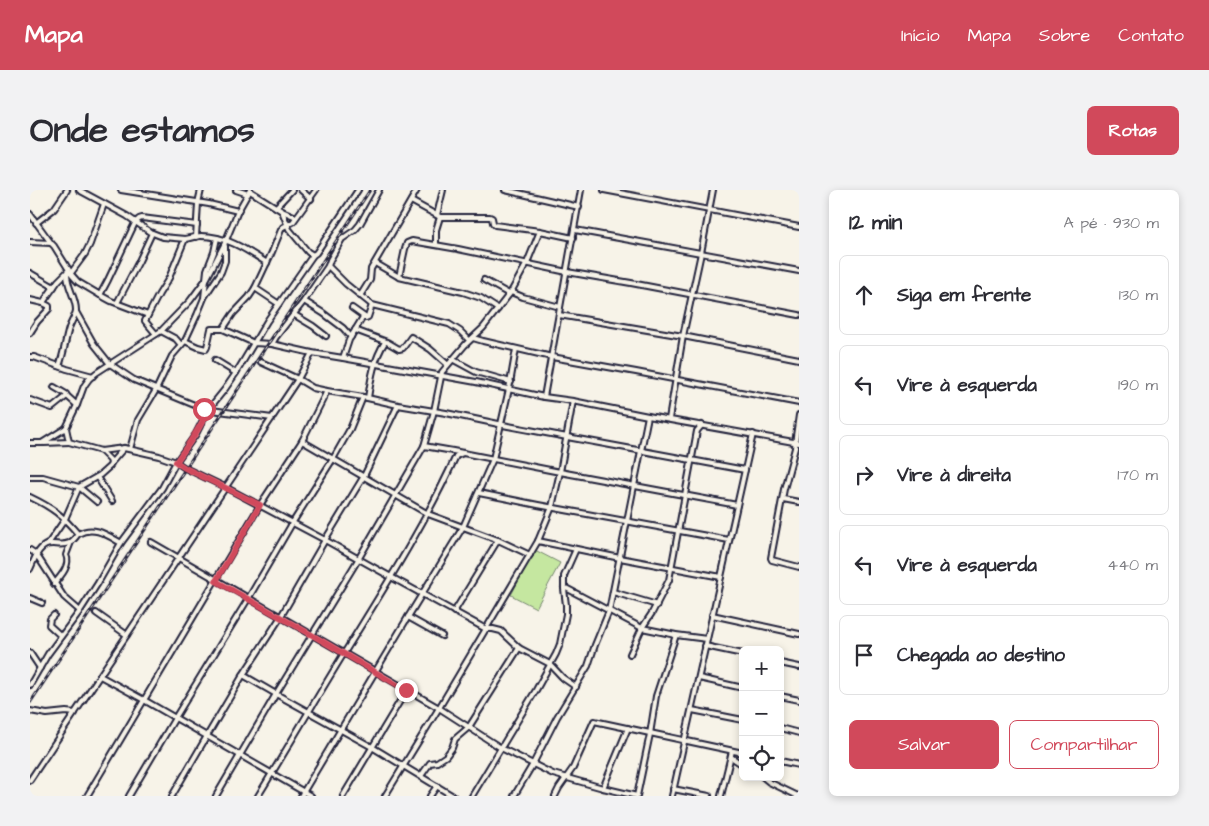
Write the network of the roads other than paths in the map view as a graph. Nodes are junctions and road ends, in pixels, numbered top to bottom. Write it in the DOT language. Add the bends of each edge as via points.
graph roads {
  1 [pos="67,190"];
  2 [pos="78,190"];
  3 [pos="121,190"];
  4 [pos="201,190"];
  5 [pos="237,190"];
  6 [pos="292,190"];
  7 [pos="301,190"];
  8 [pos="316,190"];
  9 [pos="358,190"];
  10 [pos="380,190"];
  11 [pos="417,190"];
  12 [pos="443,190"];
  13 [pos="505,190"];
  14 [pos="581,190"];
  15 [pos="604,190"];
  16 [pos="713,190"];
  17 [pos="249,192"];
  18 [pos="310,199"];
  19 [pos="411,201"];
  20 [pos="198,203"];
  21 [pos="104,204"];
  22 [pos="276,207"];
  23 [pos="578,207"];
  24 [pos="238,211"];
  25 [pos="282,211"];
  26 [pos="710,211"];
  27 [pos="30,214"];
  28 [pos="438,216"];
  29 [pos="296,217"];
  30 [pos="36,223"];
  31 [pos="135,223"];
  32 [pos="197,225"];
  33 [pos="287,226"];
  34 [pos="799,227"];
  35 [pos="575,230"];
  36 [pos="540,231"];
  37 [pos="152,233"];
  38 [pos="196,236"];
  39 [pos="217,238"];
  40 [pos="573,238"];
  41 [pos="185,239"];
  42 [pos="227,240"];
  43 [pos="30,242"];
  44 [pos="51,243"];
  45 [pos="224,245"];
  46 [pos="436,246"];
  47 [pos="701,253"];
  48 [pos="313,255"];
  49 [pos="375,262"];
  50 [pos="267,263"];
  51 [pos="527,263"];
  52 [pos="328,266"];
  53 [pos="69,272"];
  54 [pos="567,272"];
  55 [pos="799,272"];
  56 [pos="30,273"];
  57 [pos="400,277"];
  58 [pos="207,278"];
  59 [pos="484,280"];
  60 [pos="54,287"];
  61 [pos="255,288"];
  62 [pos="510,293"];
  63 [pos="100,295"];
  64 [pos="692,295"];
  65 [pos="360,296"];
  66 [pos="204,298"];
  67 [pos="30,300"];
  68 [pos="304,301"];
  69 [pos="43,303"];
  70 [pos="117,303"];
  71 [pos="279,304"];
  72 [pos="372,305"];
  73 [pos="352,308"];
  74 [pos="560,308"];
  75 [pos="498,309"];
  76 [pos="76,312"];
  77 [pos="294,314"];
  78 [pos="148,315"];
  79 [pos="559,315"];
  80 [pos="799,315"];
  81 [pos="363,316"];
  82 [pos="223,329"];
  83 [pos="355,330"];
  84 [pos="161,331"];
  85 [pos="30,333"];
  86 [pos="156,334"];
  87 [pos="326,336"];
  88 [pos="351,336"];
  89 [pos="683,336"];
  90 [pos="471,339"];
  91 [pos="385,342"];
  92 [pos="183,343"];
  93 [pos="254,343"];
  94 [pos="272,344"];
  95 [pos="516,349"];
  96 [pos="312,354"];
  97 [pos="30,356"];
  98 [pos="552,357"];
  99 [pos="343,358"];
  100 [pos="452,359"];
  101 [pos="799,359"];
  102 [pos="215,360"];
  103 [pos="261,362"];
  104 [pos="110,364"];
  105 [pos="374,364"];
  106 [pos="447,364"];
  107 [pos="59,366"];
  108 [pos="236,373"];
  109 [pos="481,373"];
  110 [pos="93,376"];
  111 [pos="440,376"];
  112 [pos="298,379"];
  113 [pos="676,380"];
  114 [pos="476,382"];
  115 [pos="510,382"];
  116 [pos="54,387"];
  117 [pos="156,390"];
  118 [pos="509,390"];
  119 [pos="326,391"];
  120 [pos="67,396"];
  121 [pos="544,397"];
  122 [pos="366,398"];
  123 [pos="30,400"];
  124 [pos="573,401"];
  125 [pos="799,403"];
  126 [pos="77,405"];
  127 [pos="398,405"];
  128 [pos="208,410"];
  129 [pos="434,411"];
  130 [pos="799,415"];
  131 [pos="648,416"];
  132 [pos="272,418"];
  133 [pos="669,419"];
  134 [pos="501,424"];
  135 [pos="695,424"];
  136 [pos="702,425"];
  137 [pos="66,428"];
  138 [pos="697,431"];
  139 [pos="753,434"];
  140 [pos="566,436"];
  141 [pos="302,441"];
  142 [pos="69,442"];
  143 [pos="798,442"];
  144 [pos="30,443"];
  145 [pos="42,443"];
  146 [pos="424,446"];
  147 [pos="124,448"];
  148 [pos="130,449"];
  149 [pos="641,450"];
  150 [pos="100,451"];
  151 [pos="453,451"];
  152 [pos="463,453"];
  153 [pos="456,456"];
  154 [pos="333,459"];
  155 [pos="493,459"];
  156 [pos="692,460"];
  157 [pos="176,462"];
  158 [pos="111,463"];
  159 [pos="745,470"];
  160 [pos="560,472"];
  161 [pos="364,476"];
  162 [pos="30,477"];
  163 [pos="96,477"];
  164 [pos="634,486"];
  165 [pos="79,487"];
  166 [pos="225,487"];
  167 [pos="478,493"];
  168 [pos="396,495"];
  169 [pos="685,496"];
  170 [pos="30,498"];
  171 [pos="783,499"];
  172 [pos="112,501"];
  173 [pos="97,502"];
  174 [pos="799,502"];
  175 [pos="260,505"];
  176 [pos="737,505"];
  177 [pos="552,507"];
  178 [pos="428,514"];
  179 [pos="65,518"];
  180 [pos="627,521"];
  181 [pos="292,522"];
  182 [pos="463,527"];
  183 [pos="678,531"];
  184 [pos="78,534"];
  185 [pos="325,540"];
  186 [pos="498,540"];
  187 [pos="729,540"];
  188 [pos="538,541"];
  189 [pos="70,542"];
  190 [pos="151,542"];
  191 [pos="121,543"];
  192 [pos="45,545"];
  193 [pos="30,549"];
  194 [pos="576,549"];
  195 [pos="36,554"];
  196 [pos="530,555"];
  197 [pos="359,558"];
  198 [pos="620,558"];
  199 [pos="178,559"];
  200 [pos="799,567"];
  201 [pos="671,568"];
  202 [pos="30,569"];
  203 [pos="721,577"];
  204 [pos="391,578"];
  205 [pos="216,581"];
  206 [pos="54,584"];
  207 [pos="564,587"];
  208 [pos="613,592"];
  209 [pos="422,594"];
  210 [pos="30,598"];
  211 [pos="248,599"];
  212 [pos="42,603"];
  213 [pos="657,604"];
  214 [pos="80,611"];
  215 [pos="96,612"];
  216 [pos="454,612"];
  217 [pos="609,612"];
  218 [pos="54,615"];
  219 [pos="712,615"];
  220 [pos="408,617"];
  221 [pos="280,618"];
  222 [pos="642,628"];
  223 [pos="486,629"];
  224 [pos="799,634"];
  225 [pos="127,635"];
  226 [pos="312,635"];
  227 [pos="676,635"];
  228 [pos="61,636"];
  229 [pos="442,636"];
  230 [pos="707,639"];
  231 [pos="705,646"];
  232 [pos="519,648"];
  233 [pos="344,653"];
  234 [pos="739,653"];
  235 [pos="30,654"];
  236 [pos="630,654"];
  237 [pos="550,664"];
  238 [pos="784,664"];
  239 [pos="799,667"];
  240 [pos="40,668"];
  241 [pos="375,672"];
  242 [pos="243,675"];
  243 [pos="100,676"];
  244 [pos="699,678"];
  245 [pos="30,685"];
  246 [pos="576,687"];
  247 [pos="739,687"];
  248 [pos="406,690"];
  249 [pos="276,694"];
  250 [pos="784,697"];
  251 [pos="144,700"];
  252 [pos="799,700"];
  253 [pos="439,708"];
  254 [pos="692,710"];
  255 [pos="30,711"];
  256 [pos="308,712"];
  257 [pos="75,713"];
  258 [pos="175,718"];
  259 [pos="739,719"];
  260 [pos="469,727"];
  261 [pos="628,728"];
  262 [pos="784,729"];
  263 [pos="340,730"];
  264 [pos="799,733"];
  265 [pos="650,734"];
  266 [pos="207,736"];
  267 [pos="684,741"];
  268 [pos="372,747"];
  269 [pos="501,748"];
  270 [pos="732,751"];
  271 [pos="739,752"];
  272 [pos="240,756"];
  273 [pos="731,757"];
  274 [pos="739,762"];
  275 [pos="784,762"];
  276 [pos="533,764"];
  277 [pos="403,765"];
  278 [pos="799,765"];
  279 [pos="272,774"];
  280 [pos="421,776"];
  281 [pos="566,777"];
  282 [pos="30,780"];
  283 [pos="768,781"];
  284 [pos="436,786"];
  285 [pos="603,788"];
  286 [pos="674,789"];
  287 [pos="302,794"];
  288 [pos="795,795"];
  289 [pos="87,796"];
  290 [pos="129,796"];
  291 [pos="172,796"];
  292 [pos="216,796"];
  293 [pos="258,796"];
  294 [pos="311,796"];
  295 [pos="343,796"];
  296 [pos="385,796"];
  297 [pos="430,796"];
  298 [pos="453,796"];
  299 [pos="472,796"];
  300 [pos="514,796"];
  301 [pos="555,796"];
  302 [pos="637,796"];
  303 [pos="672,796"];
  304 [pos="709,796"];
  305 [pos="721,796"];
  1 -- 30 [label="street" via="54,209"];
  2 -- 21 [label="street"];
  3 -- 20 [label="street"];
  4 -- 20 [label="street"];
  5 -- 17 [label="street"];
  6 -- 22 [label="street"];
  7 -- 18 [label="street"];
  8 -- 18 [label="street"];
  9 -- 48 [label="street"];
  10 -- 52 [label="street" via="360,224 342,239"];
  11 -- 19 [label="street"];
  12 -- 28 [label="street"];
  13 -- 23 [label="street"];
  14 -- 23 [label="street"];
  15 -- 26 [label="street"];
  16 -- 26 [label="street"];
  17 -- 22 [label="street"];
  17 -- 24 [label="street"];
  18 -- 29 [label="street"];
  19 -- 28 [label="street"];
  19 -- 49 [label="street"];
  20 -- 24 [label="street"];
  20 -- 32 [label="street"];
  21 -- 31 [label="street"];
  21 -- 53 [label="street" via="87,249"];
  22 -- 25 [label="street"];
  23 -- 35 [label="street"];
  24 -- 42 [label="street"];
  25 -- 29 [label="street"];
  25 -- 33 [label="street"];
  26 -- 34 [label="street"];
  26 -- 47 [label="street"];
  27 -- 30 [label="street"];
  28 -- 36 [label="street" via="490,217 495,225"];
  28 -- 46 [label="street"];
  29 -- 33 [label="street"];
  30 -- 44 [label="street"];
  31 -- 32 [label="street" via="142,218"];
  31 -- 37 [label="street"];
  31 -- 63 [label="street"];
  32 -- 38 [label="street"];
  33 -- 48 [label="street"];
  33 -- 50 [label="street" via="281,230"];
  35 -- 40 [label="street"];
  35 -- 47 [label="street"];
  36 -- 40 [label="street"];
  36 -- 51 [label="street"];
  37 -- 41 [label="street"];
  37 -- 70 [label="street"];
  38 -- 39 [label="street"];
  38 -- 41 [label="street"];
  39 -- 42 [label="street"];
  39 -- 58 [label="street"];
  40 -- 54 [label="street"];
  41 -- 78 [label="street" via="169,278"];
  42 -- 45 [label="street"];
  42 -- 50 [label="street"];
  43 -- 44 [label="street"];
  44 -- 53 [label="street"];
  45 -- 58 [label="street"];
  45 -- 66 [label="street" via="222,272"];
  46 -- 51 [label="street"];
  46 -- 57 [label="street" via="409,242"];
  47 -- 55 [label="street"];
  47 -- 64 [label="street"];
  48 -- 71 [label="street"];
  49 -- 57 [label="street"];
  49 -- 65 [label="street" via="370,280"];
  50 -- 61 [label="street"];
  51 -- 54 [label="street"];
  51 -- 62 [label="street"];
  52 -- 65 [label="street"];
  52 -- 68 [label="street"];
  53 -- 60 [label="street"];
  53 -- 63 [label="street" via="78,282"];
  53 -- 76 [label="street" via="68,286"];
  54 -- 64 [label="street"];
  54 -- 74 [label="street"];
  56 -- 60 [label="street"];
  57 -- 75 [label="street" via="470,295"];
  58 -- 66 [label="street"];
  58 -- 84 [label="street"];
  59 -- 62 [label="street"];
  60 -- 69 [label="street"];
  61 -- 71 [label="street"];
  61 -- 82 [label="street"];
  62 -- 74 [label="street"];
  62 -- 75 [label="street"];
  63 -- 70 [label="street"];
  64 -- 80 [label="street"];
  64 -- 89 [label="street"];
  65 -- 72 [label="street"];
  66 -- 92 [label="street"];
  67 -- 69 [label="street"];
  68 -- 77 [label="street"];
  68 -- 88 [label="street"];
  69 -- 85 [label="street" via="49,309"];
  70 -- 78 [label="street"];
  71 -- 93 [label="street"];
  72 -- 81 [label="street" via="367,318"];
  72 -- 90 [label="street" via="450,324"];
  73 -- 81 [label="street"];
  74 -- 79 [label="street"];
  75 -- 90 [label="street"];
  76 -- 104 [label="street"];
  76 -- 107 [label="street"];
  77 -- 87 [label="street"];
  77 -- 94 [label="street"];
  78 -- 86 [label="street" via="146,322"];
  79 -- 89 [label="street"];
  79 -- 98 [label="street"];
  81 -- 83 [label="street"];
  82 -- 92 [label="street" via="211,329 206,348"];
  82 -- 93 [label="street"];
  83 -- 88 [label="street"];
  83 -- 91 [label="street"];
  84 -- 86 [label="street"];
  84 -- 92 [label="street"];
  86 -- 104 [label="street"];
  88 -- 99 [label="street"];
  89 -- 101 [label="street"];
  89 -- 113 [label="street"];
  90 -- 95 [label="street"];
  90 -- 100 [label="street"];
  91 -- 105 [label="street"];
  91 -- 106 [label="street" via="402,349 411,337"];
  92 -- 117 [label="street" via="172,356"];
  93 -- 94 [label="street"];
  93 -- 108 [label="street"];
  94 -- 96 [label="street"];
  95 -- 98 [label="street"];
  95 -- 115 [label="street"];
  96 -- 99 [label="street"];
  96 -- 112 [label="street"];
  97 -- 107 [label="street"];
  98 -- 113 [label="street"];
  98 -- 121 [label="street"];
  99 -- 105 [label="street"];
  100 -- 106 [label="street"];
  100 -- 109 [label="street"];
  102 -- 108 [label="street"];
  103 -- 112 [label="street"];
  104 -- 110 [label="street"];
  104 -- 117 [label="street"];
  105 -- 111 [label="street"];
  105 -- 122 [label="street"];
  106 -- 111 [label="street"];
  107 -- 110 [label="street"];
  108 -- 128 [label="street"];
  109 -- 114 [label="street"];
  109 -- 115 [label="street"];
  110 -- 126 [label="street" via="84,386"];
  111 -- 114 [label="street"];
  111 -- 129 [label="street"];
  112 -- 119 [label="street"];
  112 -- 132 [label="street"];
  113 -- 125 [label="street"];
  113 -- 133 [label="street"];
  114 -- 118 [label="street"];
  115 -- 118 [label="street"];
  116 -- 120 [label="street"];
  117 -- 128 [label="street"];
  117 -- 148 [label="street" via="138,420"];
  118 -- 121 [label="street"];
  118 -- 134 [label="street"];
  119 -- 122 [label="street"];
  119 -- 141 [label="street"];
  120 -- 123 [label="street" via="52,408"];
  120 -- 126 [label="street"];
  121 -- 124 [label="street"];
  122 -- 127 [label="street"];
  122 -- 154 [label="street"];
  124 -- 131 [label="street"];
  124 -- 140 [label="street"];
  126 -- 137 [label="street"];
  127 -- 129 [label="street"];
  127 -- 161 [label="street"];
  128 -- 132 [label="street"];
  128 -- 157 [label="street"];
  129 -- 134 [label="street"];
  129 -- 146 [label="street"];
  130 -- 143 [label="street"];
  131 -- 133 [label="street"];
  131 -- 149 [label="street"];
  132 -- 166 [label="street"];
  133 -- 135 [label="street"];
  134 -- 140 [label="street"];
  134 -- 155 [label="street"];
  135 -- 136 [label="street"];
  135 -- 138 [label="street"];
  136 -- 138 [label="street"];
  136 -- 139 [label="street"];
  137 -- 142 [label="street"];
  137 -- 145 [label="street"];
  138 -- 156 [label="street"];
  139 -- 143 [label="street"];
  139 -- 159 [label="street"];
  140 -- 149 [label="street"];
  140 -- 160 [label="street"];
  141 -- 154 [label="street"];
  141 -- 175 [label="street"];
  142 -- 145 [label="street"];
  142 -- 150 [label="street"];
  143 -- 171 [label="street"];
  144 -- 145 [label="street"];
  146 -- 151 [label="street"];
  146 -- 168 [label="street"];
  147 -- 148 [label="street"];
  147 -- 150 [label="street"];
  147 -- 158 [label="street"];
  148 -- 157 [label="street"];
  149 -- 156 [label="street"];
  149 -- 164 [label="street"];
  150 -- 158 [label="street"];
  151 -- 152 [label="street"];
  151 -- 153 [label="street"];
  152 -- 153 [label="street"];
  152 -- 155 [label="street"];
  153 -- 178 [label="street"];
  154 -- 161 [label="street"];
  154 -- 181 [label="street"];
  155 -- 160 [label="street"];
  155 -- 167 [label="street"];
  156 -- 159 [label="street"];
  156 -- 169 [label="street"];
  157 -- 166 [label="street"];
  157 -- 191 [label="street" via="162,488"];
  158 -- 163 [label="street"];
  159 -- 176 [label="street"];
  160 -- 164 [label="street"];
  160 -- 177 [label="street"];
  161 -- 168 [label="street"];
  161 -- 185 [label="street"];
  162 -- 165 [label="street"];
  163 -- 165 [label="street"];
  163 -- 172 [label="street"];
  164 -- 169 [label="street"];
  164 -- 180 [label="street"];
  165 -- 173 [label="street"];
  165 -- 179 [label="street"];
  166 -- 175 [label="street"];
  166 -- 199 [label="street"];
  167 -- 177 [label="street"];
  167 -- 182 [label="street"];
  168 -- 178 [label="street"];
  168 -- 197 [label="street"];
  169 -- 176 [label="street"];
  169 -- 183 [label="street"];
  170 -- 179 [label="street"];
  171 -- 174 [label="street"];
  171 -- 200 [label="street" via="771,559"];
  175 -- 181 [label="street"];
  175 -- 205 [label="street"];
  176 -- 187 [label="street"];
  177 -- 180 [label="street"];
  177 -- 188 [label="street"];
  178 -- 182 [label="street"];
  178 -- 204 [label="street"];
  179 -- 184 [label="street"];
  179 -- 192 [label="street"];
  180 -- 183 [label="street"];
  180 -- 198 [label="street"];
  181 -- 185 [label="street"];
  181 -- 211 [label="street"];
  182 -- 186 [label="street"];
  182 -- 209 [label="street"];
  183 -- 187 [label="street"];
  183 -- 201 [label="street"];
  184 -- 189 [label="street"];
  184 -- 191 [label="street" via="94,530"];
  185 -- 197 [label="street"];
  185 -- 221 [label="street"];
  186 -- 196 [label="street"];
  186 -- 216 [label="street"];
  187 -- 203 [label="street"];
  188 -- 194 [label="street"];
  188 -- 196 [label="street"];
  189 -- 192 [label="street"];
  189 -- 206 [label="street" via="67,564"];
  190 -- 199 [label="street"];
  191 -- 214 [label="street"];
  192 -- 193 [label="street"];
  192 -- 195 [label="street"];
  193 -- 195 [label="street"];
  194 -- 198 [label="street"];
  194 -- 207 [label="street" via="565,571"];
  195 -- 202 [label="street"];
  195 -- 206 [label="street"];
  196 -- 223 [label="street"];
  197 -- 204 [label="street"];
  197 -- 226 [label="street"];
  198 -- 201 [label="street"];
  198 -- 208 [label="street"];
  199 -- 205 [label="street"];
  199 -- 225 [label="street"];
  201 -- 203 [label="street"];
  201 -- 213 [label="street"];
  203 -- 219 [label="street"];
  204 -- 209 [label="street"];
  204 -- 233 [label="street"];
  205 -- 211 [label="street"];
  205 -- 251 [label="street"];
  206 -- 214 [label="street"];
  207 -- 217 [label="street"];
  207 -- 237 [label="street" via="566,614 560,644"];
  208 -- 213 [label="street"];
  208 -- 217 [label="street"];
  209 -- 216 [label="street"];
  209 -- 220 [label="street"];
  210 -- 212 [label="street"];
  211 -- 221 [label="street"];
  211 -- 258 [label="street"];
  213 -- 222 [label="street"];
  214 -- 228 [label="street"];
  215 -- 225 [label="street"];
  216 -- 223 [label="street"];
  217 -- 222 [label="street"];
  217 -- 246 [label="street" via="588,666"];
  218 -- 228 [label="street" via="49,625"];
  219 -- 224 [label="street"];
  219 -- 230 [label="street"];
  220 -- 229 [label="street"];
  220 -- 241 [label="street"];
  221 -- 226 [label="street"];
  221 -- 242 [label="street"];
  222 -- 227 [label="street"];
  222 -- 236 [label="street"];
  223 -- 232 [label="street" via="501,631"];
  223 -- 253 [label="street"];
  225 -- 243 [label="street"];
  226 -- 233 [label="street"];
  226 -- 249 [label="street"];
  227 -- 230 [label="street"];
  227 -- 265 [label="street" via="656,696"];
  228 -- 240 [label="street"];
  230 -- 231 [label="street"];
  231 -- 234 [label="street"];
  231 -- 244 [label="street"];
  232 -- 237 [label="street"];
  232 -- 260 [label="street"];
  233 -- 241 [label="street"];
  233 -- 256 [label="street"];
  235 -- 240 [label="street"];
  237 -- 246 [label="street"];
  237 -- 269 [label="street"];
  238 -- 239 [label="street"];
  240 -- 245 [label="street"];
  241 -- 248 [label="street"];
  241 -- 263 [label="street"];
  242 -- 249 [label="street"];
  242 -- 266 [label="street"];
  243 -- 251 [label="street"];
  243 -- 257 [label="street"];
  244 -- 247 [label="street"];
  244 -- 254 [label="street"];
  246 -- 276 [label="street"];
  248 -- 253 [label="street"];
  248 -- 268 [label="street"];
  249 -- 256 [label="street"];
  249 -- 272 [label="street"];
  250 -- 252 [label="street"];
  251 -- 258 [label="street"];
  251 -- 289 [label="street"];
  253 -- 260 [label="street"];
  253 -- 277 [label="street"];
  254 -- 259 [label="street"];
  254 -- 267 [label="street"];
  255 -- 257 [label="street"];
  256 -- 263 [label="street"];
  256 -- 279 [label="street"];
  257 -- 282 [label="street"];
  258 -- 266 [label="street"];
  258 -- 290 [label="street"];
  260 -- 269 [label="street"];
  260 -- 280 [label="street" via="455,739 446,756 430,763"];
  261 -- 265 [label="street"];
  261 -- 281 [label="street" via="594,721"];
  261 -- 285 [label="street"];
  262 -- 264 [label="street"];
  263 -- 268 [label="street"];
  263 -- 287 [label="street"];
  265 -- 267 [label="street"];
  265 -- 302 [label="street"];
  266 -- 272 [label="street"];
  266 -- 291 [label="street"];
  267 -- 270 [label="street"];
  267 -- 286 [label="street"];
  268 -- 277 [label="street"];
  268 -- 295 [label="street"];
  269 -- 276 [label="street"];
  269 -- 299 [label="street"];
  270 -- 271 [label="street"];
  270 -- 273 [label="street"];
  272 -- 279 [label="street"];
  272 -- 292 [label="street"];
  273 -- 274 [label="street"];
  273 -- 305 [label="street"];
  275 -- 278 [label="street"];
  276 -- 281 [label="street"];
  276 -- 300 [label="street"];
  277 -- 280 [label="street"];
  277 -- 296 [label="street"];
  279 -- 287 [label="street"];
  279 -- 293 [label="street"];
  280 -- 284 [label="street"];
  281 -- 285 [label="street"];
  281 -- 301 [label="street"];
  283 -- 288 [label="street"];
  284 -- 297 [label="street"];
  284 -- 298 [label="street"];
  285 -- 302 [label="street"];
  286 -- 303 [label="street"];
  286 -- 304 [label="street"];
  287 -- 294 [label="street"];
}
